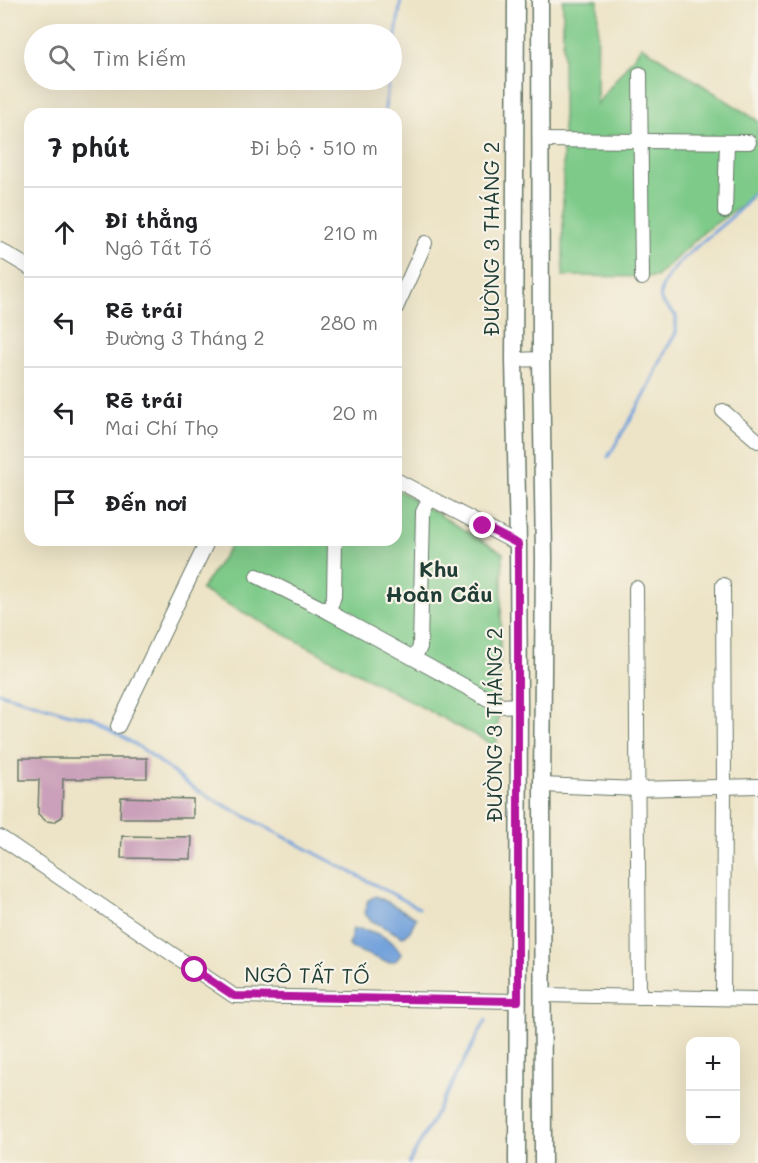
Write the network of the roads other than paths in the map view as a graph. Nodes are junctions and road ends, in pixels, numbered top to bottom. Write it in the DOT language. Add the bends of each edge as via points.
graph roads {
  1 [pos="516,0"];
  2 [pos="540,0"];
  3 [pos="640,74"];
  4 [pos="540,140"];
  5 [pos="640,141"];
  6 [pos="727,142"];
  7 [pos="749,142"];
  8 [pos="725,211"];
  9 [pos="425,243"];
  10 [pos="0,250"];
  11 [pos="24,264"];
  12 [pos="642,278"];
  13 [pos="402,295"];
  14 [pos="540,359"];
  15 [pos="514,360"];
  16 [pos="723,411"];
  17 [pos="758,441"];
  18 [pos="402,483"];
  19 [pos="430,498"];
  20 [pos="518,544"];
  21 [pos="205,546"];
  22 [pos="335,546"];
  23 [pos="257,576"];
  24 [pos="723,585"];
  25 [pos="636,588"];
  26 [pos="328,612"];
  27 [pos="414,658"];
  28 [pos="519,705"];
  29 [pos="118,726"];
  30 [pos="542,785"];
  31 [pos="758,786"];
  32 [pos="724,787"];
  33 [pos="637,789"];
  34 [pos="0,837"];
  35 [pos="542,995"];
  36 [pos="639,998"];
  37 [pos="723,998"];
  38 [pos="758,999"];
  39 [pos="518,1001"];
  40 [pos="517,1163"];
  41 [pos="543,1163"];
  1 -- 15 [label="main road, ĐƯỜNG 3 THÁNG 2"];
  2 -- 4 [label="main road"];
  3 -- 5 [label="street"];
  4 -- 5 [label="street"];
  4 -- 14 [label="main road"];
  5 -- 6 [label="street"];
  5 -- 12 [label="street"];
  6 -- 7 [label="street"];
  6 -- 8 [label="street"];
  9 -- 13 [label="street"];
  10 -- 11 [label="street"];
  14 -- 15 [label="street"];
  14 -- 30 [label="main road" via="544,558"];
  15 -- 20 [label="main road, ĐƯỜNG 3 THÁNG 2"];
  16 -- 17 [label="street"];
  18 -- 19 [label="street"];
  19 -- 20 [label="street"];
  19 -- 27 [label="street" via="423,512 420,647"];
  20 -- 28 [label="main road, ĐƯỜNG 3 THÁNG 2"];
  21 -- 29 [label="street"];
  22 -- 26 [label="street" via="334,596"];
  23 -- 26 [label="street"];
  24 -- 32 [label="street"];
  25 -- 33 [label="street"];
  26 -- 27 [label="street"];
  27 -- 28 [label="street" via="501,706"];
  28 -- 39 [label="main road, ĐƯỜNG 3 THÁNG 2"];
  30 -- 33 [label="street"];
  30 -- 35 [label="main road"];
  31 -- 32 [label="street"];
  32 -- 33 [label="street"];
  32 -- 37 [label="street"];
  33 -- 36 [label="street"];
  34 -- 39 [label="street, NGÔ TẤT TỐ" via="234,996"];
  35 -- 36 [label="street"];
  35 -- 41 [label="main road"];
  36 -- 37 [label="street"];
  37 -- 38 [label="street"];
  39 -- 40 [label="main road, ĐƯỜNG 3 THÁNG 2"];
}
